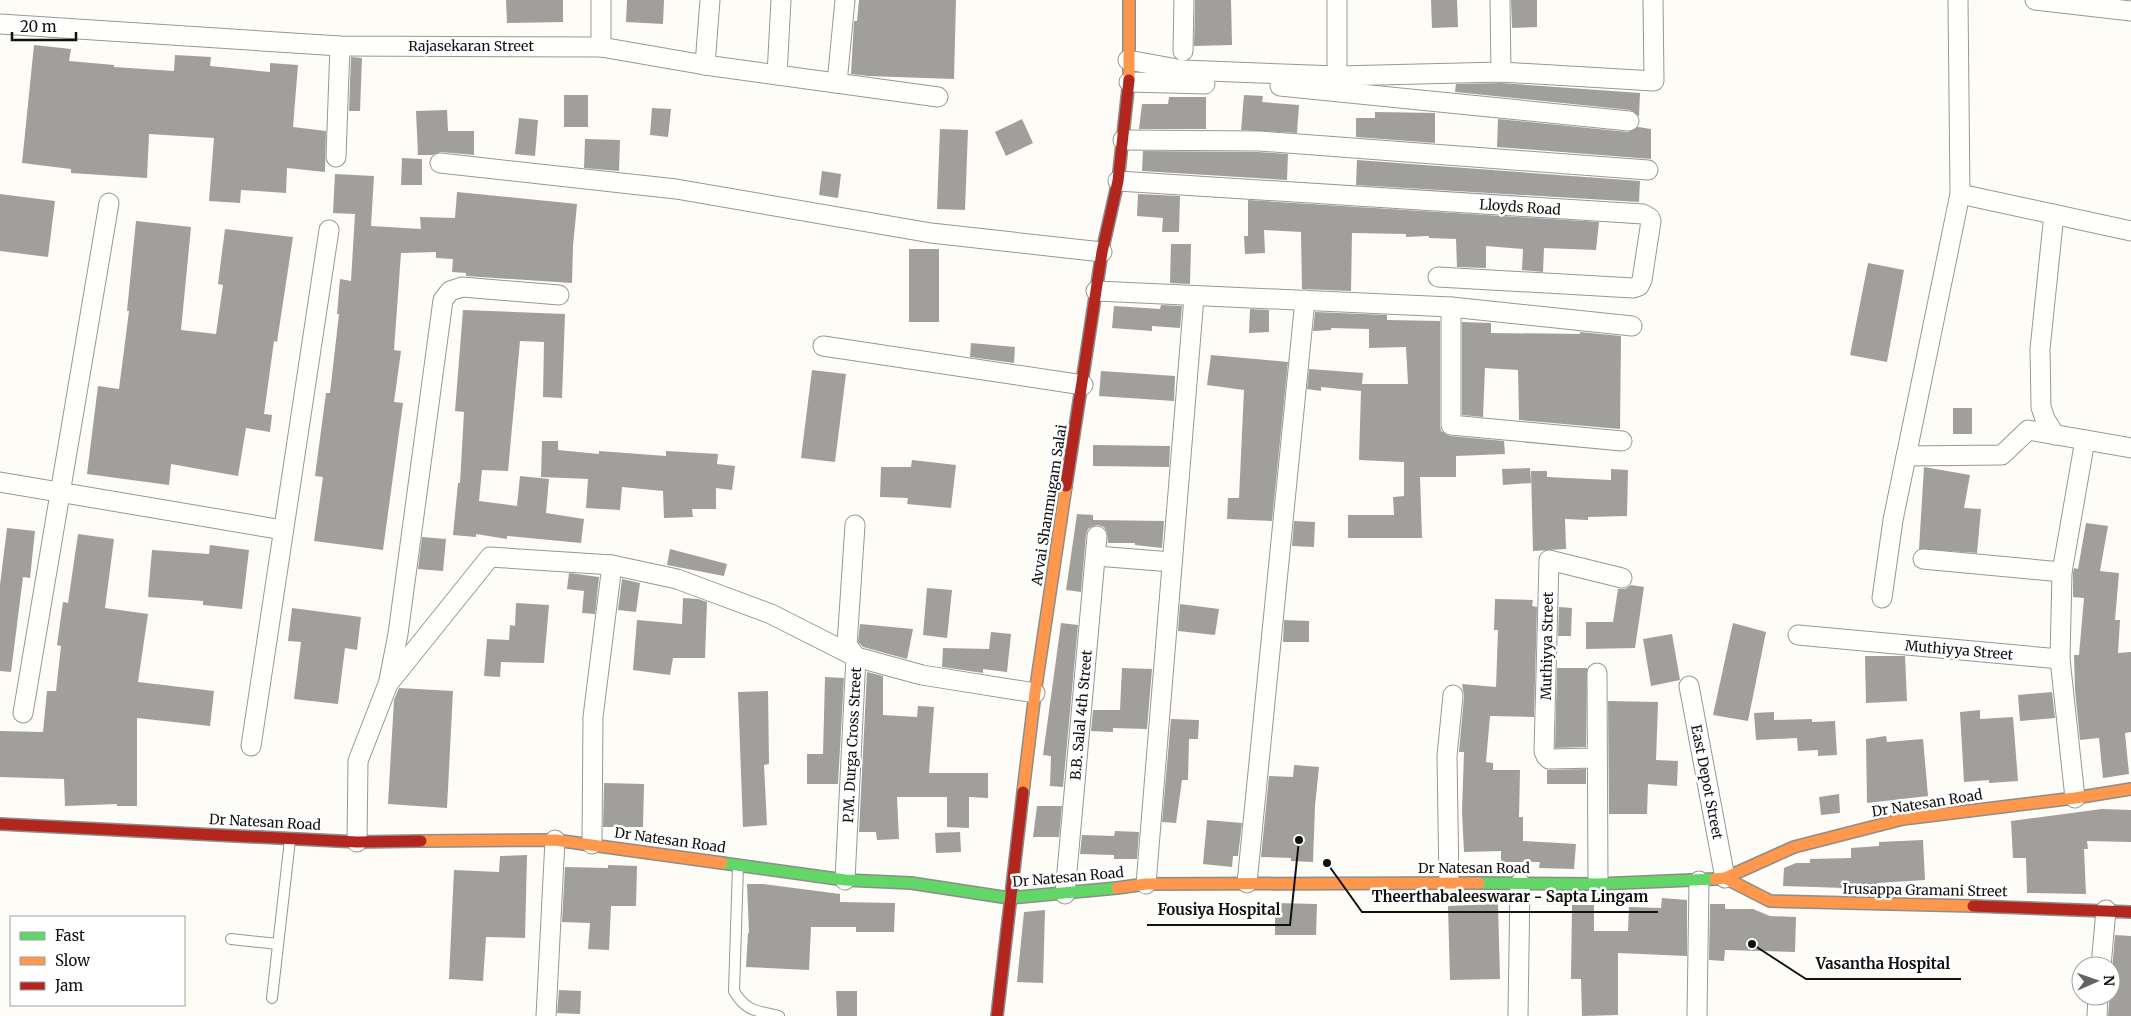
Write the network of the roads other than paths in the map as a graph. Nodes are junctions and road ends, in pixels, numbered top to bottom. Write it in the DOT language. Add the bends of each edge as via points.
graph roads {
  1 [pos="601,0"];
  2 [pos="710,0"];
  3 [pos="781,0"];
  4 [pos="845,0"];
  5 [pos="1129,0"];
  6 [pos="1184,0"];
  7 [pos="1337,0"];
  8 [pos="1500,0"];
  9 [pos="1653,0"];
  10 [pos="1958,0"];
  11 [pos="2035,0"];
  12 [pos="2131,11"];
  13 [pos="0,24"];
  14 [pos="340,46"];
  15 [pos="601,47"];
  16 [pos="1183,51"];
  17 [pos="1128,60"];
  18 [pos="706,65"];
  19 [pos="1501,72"];
  20 [pos="778,75"];
  21 [pos="1337,76"];
  22 [pos="1129,82"];
  23 [pos="838,83"];
  24 [pos="938,97"];
  25 [pos="1629,121"];
  26 [pos="1123,140"];
  27 [pos="336,157"];
  28 [pos="440,162"];
  29 [pos="1648,170"];
  30 [pos="1118,181"];
  31 [pos="1960,194"];
  32 [pos="109,203"];
  33 [pos="2054,214"];
  34 [pos="329,230"];
  35 [pos="2131,231"];
  36 [pos="1102,252"];
  37 [pos="1438,277"];
  38 [pos="1096,291"];
  39 [pos="559,295"];
  40 [pos="1194,297"];
  41 [pos="1305,300"];
  42 [pos="1451,308"];
  43 [pos="1632,326"];
  44 [pos="823,346"];
  45 [pos="1083,386"];
  46 [pos="2055,435"];
  47 [pos="2086,440"];
  48 [pos="1622,441"];
  49 [pos="2131,448"];
  50 [pos="1906,456"];
  51 [pos="0,482"];
  52 [pos="60,492"];
  53 [pos="855,525"];
  54 [pos="283,530"];
  55 [pos="1097,536"];
  56 [pos="1096,556"];
  57 [pos="1922,559"];
  58 [pos="1172,562"];
  59 [pos="612,565"];
  60 [pos="2062,572"];
  61 [pos="1622,578"];
  62 [pos="1882,598"];
  63 [pos="1798,635"];
  64 [pos="856,656"];
  65 [pos="2060,659"];
  66 [pos="1597,673"];
  67 [pos="388,684"];
  68 [pos="1689,686"];
  69 [pos="1035,694"];
  70 [pos="1453,695"];
  71 [pos="24,713"];
  72 [pos="251,746"];
  73 [pos="1597,758"];
  74 [pos="2131,789"];
  75 [pos="2075,798"];
  76 [pos="0,824"];
  77 [pos="290,839"];
  78 [pos="555,840"];
  79 [pos="357,842"];
  80 [pos="592,844"];
  81 [pos="738,865"];
  82 [pos="1725,878"];
  83 [pos="845,880"];
  84 [pos="1699,881"];
  85 [pos="1449,882"];
  86 [pos="1247,883"];
  87 [pos="1520,883"];
  88 [pos="1146,884"];
  89 [pos="1598,884"];
  90 [pos="1065,894"];
  91 [pos="1009,898"];
  92 [pos="2106,910"];
  93 [pos="2131,912"];
  94 [pos="231,939"];
  95 [pos="278,944"];
  96 [pos="2102,956"];
  97 [pos="272,998"];
  98 [pos="750,1013"];
  99 [pos="546,1016"];
  100 [pos="779,1016"];
  101 [pos="997,1016"];
  102 [pos="1518,1016"];
  103 [pos="1697,1016"];
  1 -- 15 [label="street"];
  2 -- 18 [label="street"];
  3 -- 20 [label="street"];
  4 -- 23 [label="street"];
  5 -- 17 [label="main road, Avvai Shanmugam Salai"];
  6 -- 16 [label="street"];
  7 -- 21 [label="street"];
  8 -- 19 [label="street"];
  9 -- 19 [label="street" via="1654,81"];
  10 -- 31 [label="street"];
  11 -- 12 [label="street"];
  13 -- 14 [label="street, Rajasekaran Street"];
  14 -- 15 [label="street, Rajasekaran Street"];
  14 -- 27 [label="street"];
  15 -- 18 [label="street, Rajasekaran Street"];
  17 -- 21 [label="street" via="1183,70"];
  17 -- 22 [label="main road, Avvai Shanmugam Salai"];
  18 -- 20 [label="street, Rajasekaran Street"];
  19 -- 21 [label="street"];
  20 -- 23 [label="street, Rajasekaran Street"];
  22 -- 25 [label="street" via="1288,86"];
  22 -- 26 [label="main road, Avvai Shanmugam Salai"];
  23 -- 24 [label="street, Rajasekaran Street"];
  26 -- 29 [label="street" via="1259,141"];
  26 -- 30 [label="main road, Avvai Shanmugam Salai"];
  28 -- 36 [label="street" via="676,189 931,233"];
  30 -- 36 [label="main road, Avvai Shanmugam Salai"];
  30 -- 37 [label="street, Lloyds Road" via="1644,214 1651,221 1642,280 1633,288"];
  31 -- 33 [label="street"];
  31 -- 50 [label="street"];
  32 -- 52 [label="street"];
  33 -- 35 [label="street"];
  33 -- 46 [label="street" via="2040,349 2041,407"];
  34 -- 54 [label="street"];
  36 -- 38 [label="main road, Avvai Shanmugam Salai"];
  38 -- 40 [label="street"];
  38 -- 45 [label="main road, Avvai Shanmugam Salai"];
  39 -- 67 [label="street" via="462,287 450,291 443,300 398,634"];
  40 -- 41 [label="street"];
  40 -- 58 [label="street"];
  41 -- 42 [label="street"];
  41 -- 86 [label="street"];
  42 -- 43 [label="street"];
  42 -- 48 [label="street" via="1451,425"];
  44 -- 45 [label="street"];
  45 -- 69 [label="main road, Avvai Shanmugam Salai"];
  46 -- 47 [label="street"];
  46 -- 50 [label="street" via="2028,430 2002,455"];
  47 -- 49 [label="street"];
  47 -- 60 [label="street"];
  50 -- 62 [label="street" via="1892,520"];
  51 -- 52 [label="street"];
  52 -- 54 [label="street"];
  52 -- 71 [label="street"];
  53 -- 64 [label="street, P.M. Durga Cross Street" via="847,645"];
  54 -- 72 [label="street"];
  55 -- 56 [label="street, B.B. Salal 4th Street"];
  56 -- 58 [label="street"];
  56 -- 90 [label="street, B.B. Salal 4th Street"];
  57 -- 60 [label="street"];
  58 -- 88 [label="street"];
  59 -- 64 [label="street" via="677,579 771,614"];
  59 -- 67 [label="street" via="490,557"];
  59 -- 80 [label="street" via="593,717"];
  60 -- 65 [label="street"];
  61 -- 73 [label="street, Muthiyya Street" via="1549,560 1544,751 1549,759"];
  63 -- 65 [label="street, Muthiyya Street"];
  64 -- 69 [label="street" via="922,675"];
  64 -- 83 [label="street, P.M. Durga Cross Street"];
  65 -- 75 [label="street"];
  66 -- 73 [label="street"];
  67 -- 79 [label="street" via="358,761"];
  68 -- 82 [label="street, East Depot Street"];
  69 -- 91 [label="main road, Avvai Shanmugam Salai"];
  70 -- 85 [label="street" via="1448,756"];
  73 -- 89 [label="street"];
  74 -- 75 [label="main road, Dr Natesan Road"];
  75 -- 82 [label="main road, Dr Natesan Road" via="1903,819 1794,847"];
  76 -- 77 [label="main road, Dr Natesan Road"];
  77 -- 79 [label="main road, Dr Natesan Road"];
  77 -- 95 [label="lane"];
  78 -- 79 [label="main road, Dr Natesan Road"];
  78 -- 80 [label="main road, Dr Natesan Road"];
  78 -- 99 [label="street"];
  80 -- 81 [label="main road, Dr Natesan Road"];
  81 -- 83 [label="main road, Dr Natesan Road"];
  81 -- 98 [label="lane" via="734,991"];
  82 -- 84 [label="main road, Dr Natesan Road"];
  82 -- 92 [label="main road, Irusappa Gramani Street" via="1770,901"];
  83 -- 91 [label="main road, Dr Natesan Road" via="910,883"];
  84 -- 89 [label="main road, Dr Natesan Road"];
  84 -- 103 [label="street"];
  85 -- 86 [label="main road, Dr Natesan Road"];
  85 -- 87 [label="main road, Dr Natesan Road"];
  86 -- 88 [label="main road, Dr Natesan Road"];
  87 -- 89 [label="main road, Dr Natesan Road"];
  87 -- 102 [label="street"];
  88 -- 90 [label="main road, Dr Natesan Road"];
  90 -- 91 [label="main road, Dr Natesan Road"];
  91 -- 101 [label="main road, Avvai Shanmugam Salai"];
  92 -- 93 [label="main road, Irusappa Gramani Street"];
  92 -- 96 [label="street"];
  94 -- 95 [label="lane"];
  95 -- 97 [label="lane"];
  98 -- 100 [label="lane"];
}
